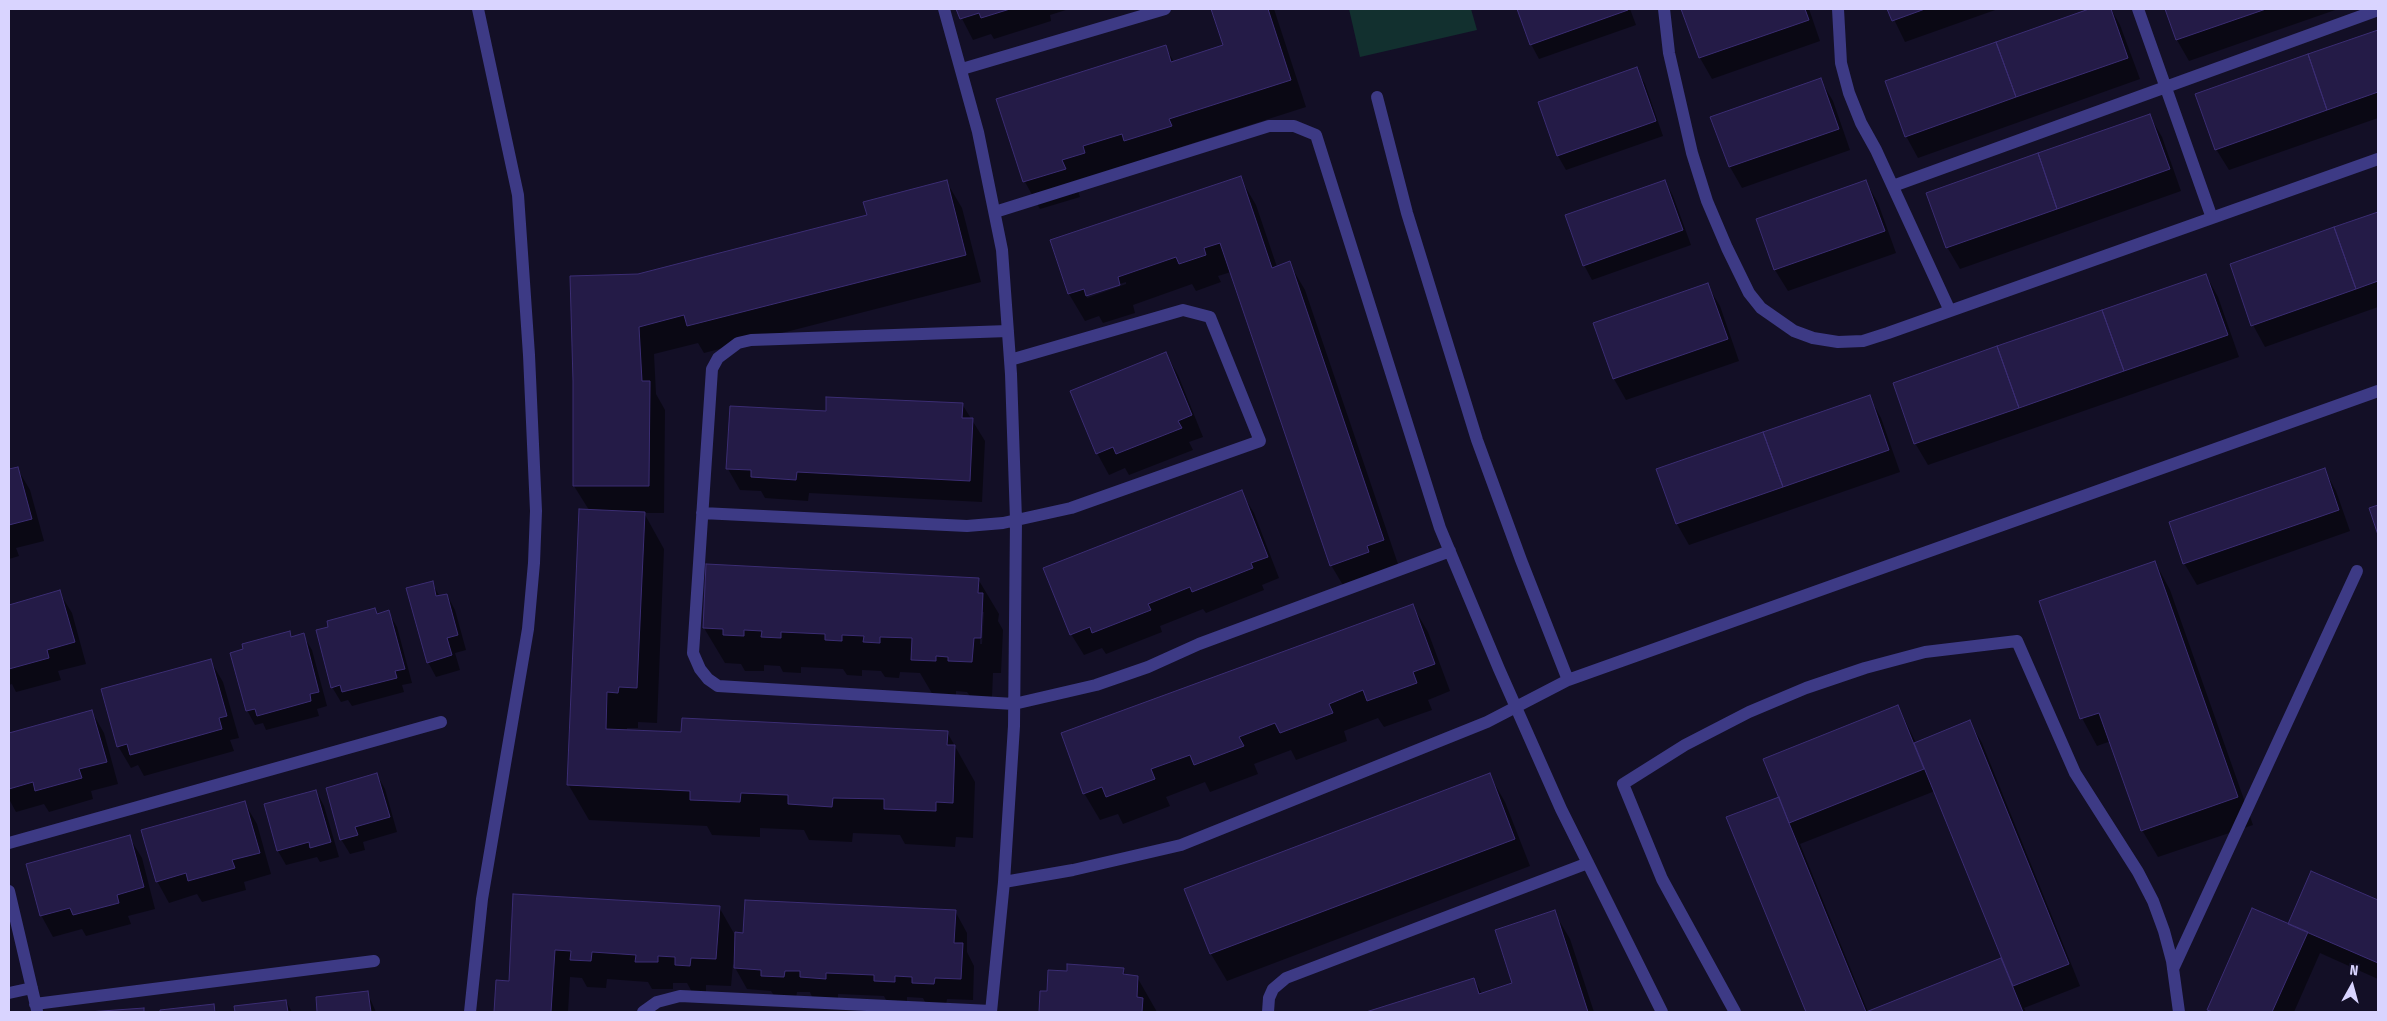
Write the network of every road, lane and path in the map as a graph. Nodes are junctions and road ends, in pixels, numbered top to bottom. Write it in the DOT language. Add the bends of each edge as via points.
graph roads {
  1 [pos="478,9"];
  2 [pos="944,9"];
  3 [pos="1165,9"];
  4 [pos="1664,9"];
  5 [pos="1838,9"];
  6 [pos="2138,9"];
  7 [pos="2378,10"];
  8 [pos="962,69"];
  9 [pos="2166,87"];
  10 [pos="1377,98"];
  11 [pos="2378,159"];
  12 [pos="1893,186"];
  13 [pos="995,212"];
  14 [pos="2212,218"];
  15 [pos="1950,311"];
  16 [pos="1008,331"];
  17 [pos="1010,360"];
  18 [pos="2378,391"];
  19 [pos="702,513"];
  20 [pos="1016,520"];
  21 [pos="1450,551"];
  22 [pos="2357,571"];
  23 [pos="1568,680"];
  24 [pos="1014,704"];
  25 [pos="1516,708"];
  26 [pos="441,722"];
  27 [pos="9,843"];
  28 [pos="1588,863"];
  29 [pos="1004,882"];
  30 [pos="9,891"];
  31 [pos="374,961"];
  32 [pos="2173,969"];
  33 [pos="32,988"];
  34 [pos="9,993"];
  35 [pos="36,1008"];
  36 [pos="470,1012"];
  37 [pos="643,1012"];
  38 [pos="991,1012"];
  39 [pos="1268,1012"];
  40 [pos="1662,1012"];
  41 [pos="1735,1012"];
  42 [pos="2179,1012"];
  1 -- 36 [label="street" via="518,195 536,511 528,629 482,899"];
  2 -- 8 [label="street"];
  3 -- 8 [label="street"];
  4 -- 15 [label="street" via="1669,53 1692,153 1726,248 1749,293 1761,308 1794,331 1838,342 1864,340"];
  5 -- 12 [label="street" via="1842,63 1849,94"];
  6 -- 9 [label="street"];
  7 -- 9 [label="street"];
  8 -- 13 [label="street"];
  9 -- 12 [label="street"];
  9 -- 14 [label="street"];
  10 -- 23 [label="street" via="1407,213 1474,430"];
  11 -- 14 [label="street"];
  12 -- 15 [label="street"];
  13 -- 16 [label="street" via="1002,250"];
  13 -- 21 [label="street" via="1269,126 1294,126 1316,134"];
  14 -- 15 [label="street"];
  16 -- 17 [label="street"];
  16 -- 19 [label="street" via="738,343 727,350 712,369"];
  17 -- 20 [label="street"];
  17 -- 20 [label="street" via="1183,310 1210,317 1260,441 1071,508"];
  18 -- 23 [label="street"];
  19 -- 20 [label="street" via="967,526"];
  19 -- 24 [label="street" via="693,653 700,669 718,686"];
  20 -- 24 [label="street"];
  21 -- 24 [label="street" via="1199,644 1148,667 1088,687"];
  21 -- 25 [label="street"];
  22 -- 32 [label="street"];
  23 -- 25 [label="street"];
  24 -- 29 [label="street"];
  25 -- 28 [label="street"];
  25 -- 29 [label="street" via="1181,845"];
  26 -- 27 [label="street"];
  28 -- 39 [label="street" via="1286,978 1273,989"];
  28 -- 40 [label="street"];
  29 -- 38 [label="street"];
  30 -- 33 [label="street"];
  31 -- 35 [label="street"];
  32 -- 41 [label="street" via="2164,931 2152,901 2138,872 2075,773 2017,641 1925,652 1806,688 1685,745 1624,784 1662,879"];
  32 -- 42 [label="street"];
  33 -- 34 [label="street"];
  33 -- 35 [label="street"];
  37 -- 38 [label="street" via="657,1002 680,996"];
}
